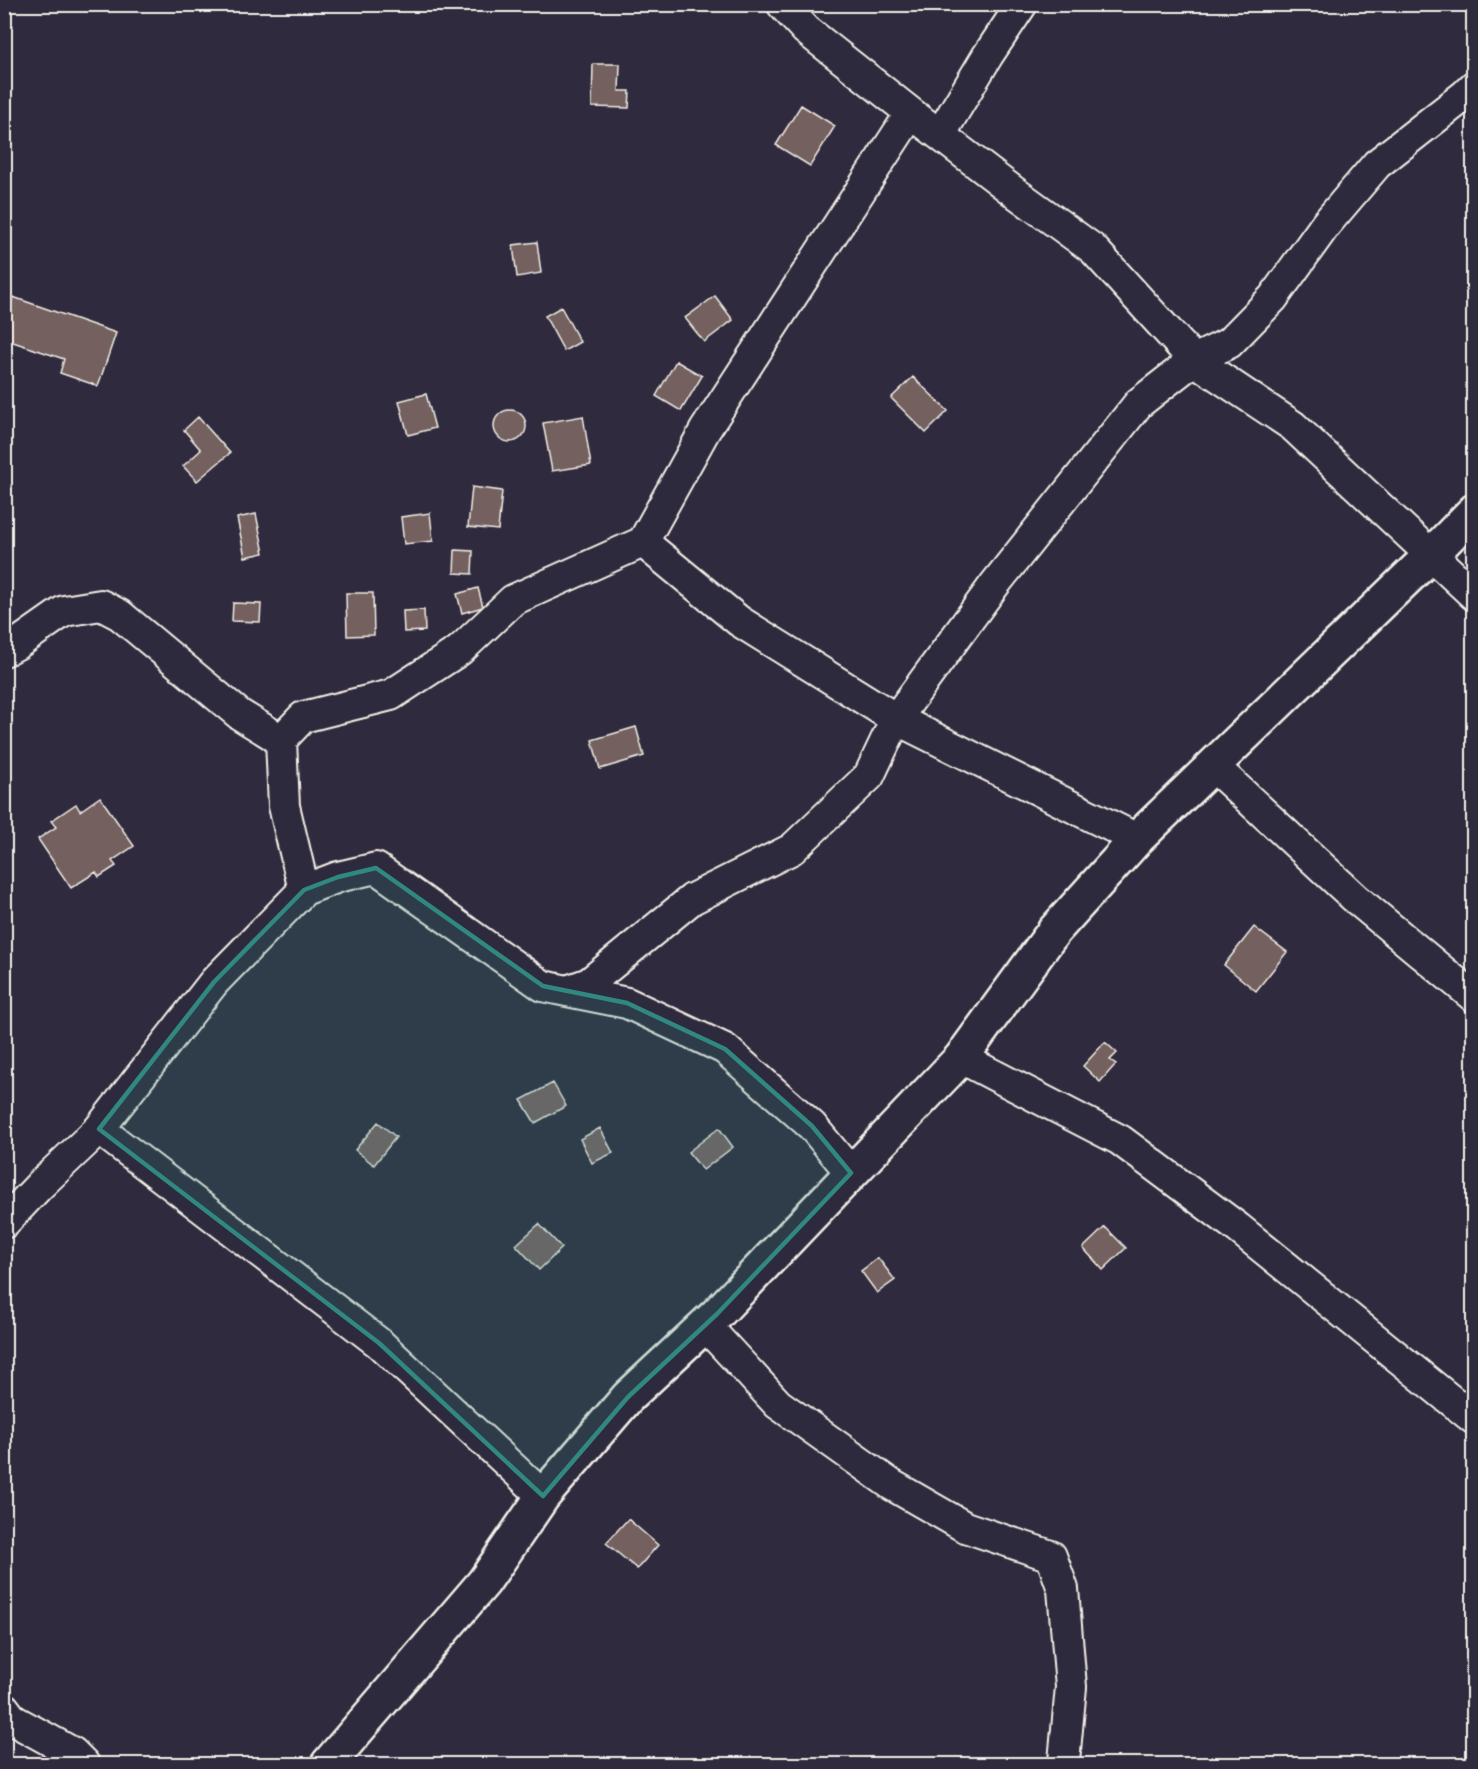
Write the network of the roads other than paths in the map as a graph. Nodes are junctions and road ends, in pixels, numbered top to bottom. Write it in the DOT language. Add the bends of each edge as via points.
graph roads {
  1 [pos="782,4"];
  2 [pos="1022,4"];
  3 [pos="1473,86"];
  4 [pos="911,113"];
  5 [pos="940,135"];
  6 [pos="1194,360"];
  7 [pos="1473,511"];
  8 [pos="643,542"];
  9 [pos="1431,555"];
  10 [pos="1473,595"];
  11 [pos="4,651"];
  12 [pos="896,719"];
  13 [pos="281,740"];
  14 [pos="1213,766"];
  15 [pos="1137,839"];
  16 [pos="304,890"];
  17 [pos="567,991"];
  18 [pos="1473,997"];
  19 [pos="961,1058"];
  20 [pos="99,1129"];
  21 [pos="851,1173"];
  22 [pos="4,1223"];
  23 [pos="705,1325"];
  24 [pos="1473,1419"];
  25 [pos="543,1496"];
  26 [pos="4,1708"];
  27 [pos="84,1764"];
  28 [pos="328,1764"];
  29 [pos="1066,1764"];
  1 -- 4 [label="street" via="806,30"];
  2 -- 5 [label="street"];
  3 -- 6 [label="street" via="1377,165 1326,224 1273,298 1229,343"];
  4 -- 5 [label="street"];
  4 -- 8 [label="street" via="705,430"];
  5 -- 6 [label="street" via="1093,249"];
  6 -- 9 [label="street" via="1293,426"];
  6 -- 12 [label="street" via="1139,403 995,584"];
  7 -- 9 [label="street"];
  8 -- 12 [label="street" via="739,621"];
  8 -- 13 [label="street" via="513,600 460,650 391,695 303,717"];
  9 -- 10 [label="street"];
  9 -- 14 [label="street"];
  11 -- 13 [label="street" via="64,610 100,605 120,615 239,714"];
  12 -- 15 [label="street"];
  12 -- 17 [label="street" via="870,776 792,849 692,899 589,983"];
  13 -- 16 [label="street" via="284,806"];
  14 -- 15 [label="street"];
  14 -- 18 [label="street" via="1355,898"];
  15 -- 19 [label="street" via="1054,931"];
  16 -- 17 [label="street" via="376,868 543,986"];
  16 -- 20 [label="street" via="214,982"];
  17 -- 21 [label="street" via="627,1004 726,1049 812,1126"];
  19 -- 21 [label="street"];
  19 -- 24 [label="street" via="1120,1140 1238,1228"];
  20 -- 22 [label="street"];
  20 -- 25 [label="street" via="379,1343"];
  21 -- 23 [label="street"];
  23 -- 25 [label="street" via="628,1397"];
  23 -- 29 [label="street" via="778,1404 892,1485 965,1527 1051,1557 1063,1589 1071,1687"];
  25 -- 28 [label="street" via="484,1582"];
  26 -- 27 [label="street" via="13,1720 73,1753"];
}
